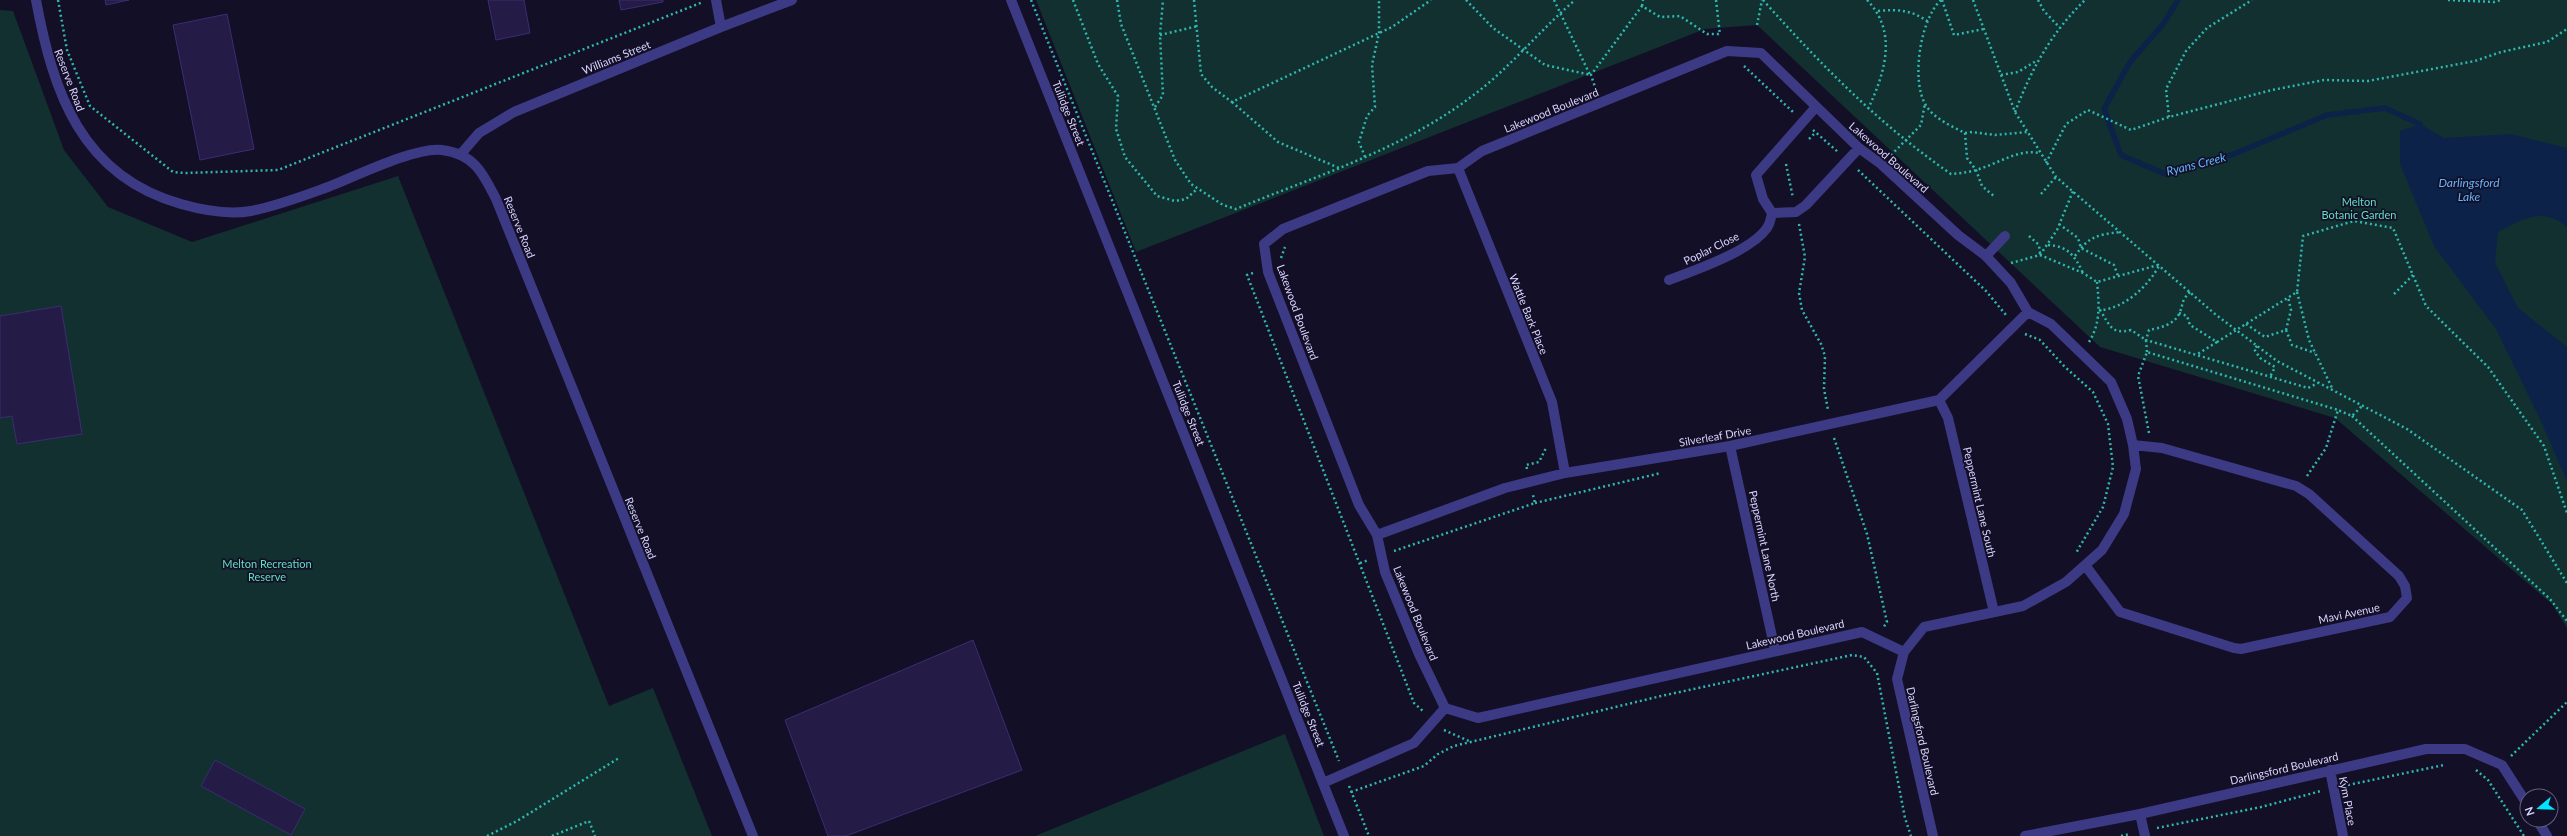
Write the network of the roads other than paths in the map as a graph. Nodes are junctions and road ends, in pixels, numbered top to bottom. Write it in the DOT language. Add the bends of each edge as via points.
graph roads {
  1 [pos="36,0"];
  2 [pos="716,0"];
  3 [pos="792,0"];
  4 [pos="1011,0"];
  5 [pos="721,27"];
  6 [pos="1815,108"];
  7 [pos="1859,148"];
  8 [pos="460,155"];
  9 [pos="1458,168"];
  10 [pos="1772,213"];
  11 [pos="2005,236"];
  12 [pos="1986,256"];
  13 [pos="1669,280"];
  14 [pos="2028,312"];
  15 [pos="1939,400"];
  16 [pos="2133,445"];
  17 [pos="1730,446"];
  18 [pos="1565,473"];
  19 [pos="1376,535"];
  20 [pos="2085,566"];
  21 [pos="1994,612"];
  22 [pos="1775,650"];
  23 [pos="1904,652"];
  24 [pos="1445,708"];
  25 [pos="2330,770"];
  26 [pos="1323,783"];
  27 [pos="2519,792"];
  28 [pos="2140,814"];
  29 [pos="753,836"];
  30 [pos="1344,836"];
  31 [pos="1933,836"];
  32 [pos="2025,836"];
  33 [pos="2145,836"];
  34 [pos="2343,836"];
  1 -- 8 [label="street, Reserve Road" via="44,45 76,128 104,160 131,183 164,199 204,211 250,211 296,198 417,153 441,150"];
  2 -- 5 [label="street"];
  3 -- 5 [label="street, Williams Street"];
  4 -- 26 [label="street, Tullidge Street"];
  5 -- 8 [label="street, Williams Street" via="514,112 479,133"];
  6 -- 7 [label="street, Lakewood Boulevard"];
  6 -- 9 [label="street, Lakewood Boulevard" via="1761,53 1727,51 1482,151"];
  6 -- 10 [label="street" via="1756,175 1763,199"];
  7 -- 10 [label="street" via="1806,205 1796,212"];
  7 -- 12 [label="street, Lakewood Boulevard" via="1881,164 1958,235"];
  8 -- 29 [label="street, Reserve Road" via="481,169 496,199"];
  9 -- 18 [label="street, Wattle Bark Place" via="1552,402"];
  9 -- 19 [label="street, Lakewood Boulevard" via="1428,171 1283,229 1264,244 1268,268 1359,506"];
  10 -- 13 [label="street, Poplar Close" via="1768,228 1750,242 1715,262"];
  11 -- 12 [label="street"];
  12 -- 14 [label="street, Lakewood Boulevard" via="2011,283"];
  14 -- 15 [label="street"];
  14 -- 16 [label="street" via="2051,324 2111,382 2127,419"];
  15 -- 17 [label="street, Silverleaf Drive"];
  15 -- 21 [label="street, Peppermint Lane South" via="1948,418"];
  16 -- 20 [label="street" via="2136,469 2124,514 2102,550"];
  16 -- 20 [label="street, Mavi Avenue" via="2152,447 2301,489 2399,576 2405,586 2407,598 2390,617 2241,649 2222,646 2120,612"];
  17 -- 18 [label="street, Silverleaf Drive"];
  17 -- 22 [label="street, Peppermint Lane North"];
  18 -- 19 [label="street, Silverleaf Drive" via="1505,488"];
  19 -- 24 [label="street, Lakewood Boulevard" via="1385,572"];
  20 -- 21 [label="street" via="2066,582 2022,606"];
  21 -- 23 [label="street" via="1924,627"];
  22 -- 23 [label="street, Lakewood Boulevard" via="1862,632"];
  22 -- 24 [label="street, Lakewood Boulevard" via="1688,673 1478,718"];
  23 -- 31 [label="street, Darlingsford Boulevard" via="1897,678"];
  24 -- 26 [label="street" via="1414,744"];
  25 -- 27 [label="street, Darlingsford Boulevard" via="2426,749 2465,749 2502,765"];
  25 -- 28 [label="street, Darlingsford Boulevard"];
  25 -- 34 [label="street, Kym Place"];
  26 -- 30 [label="street, Tullidge Street"];
  28 -- 32 [label="street, Darlingsford Boulevard"];
  28 -- 33 [label="street"];
}
